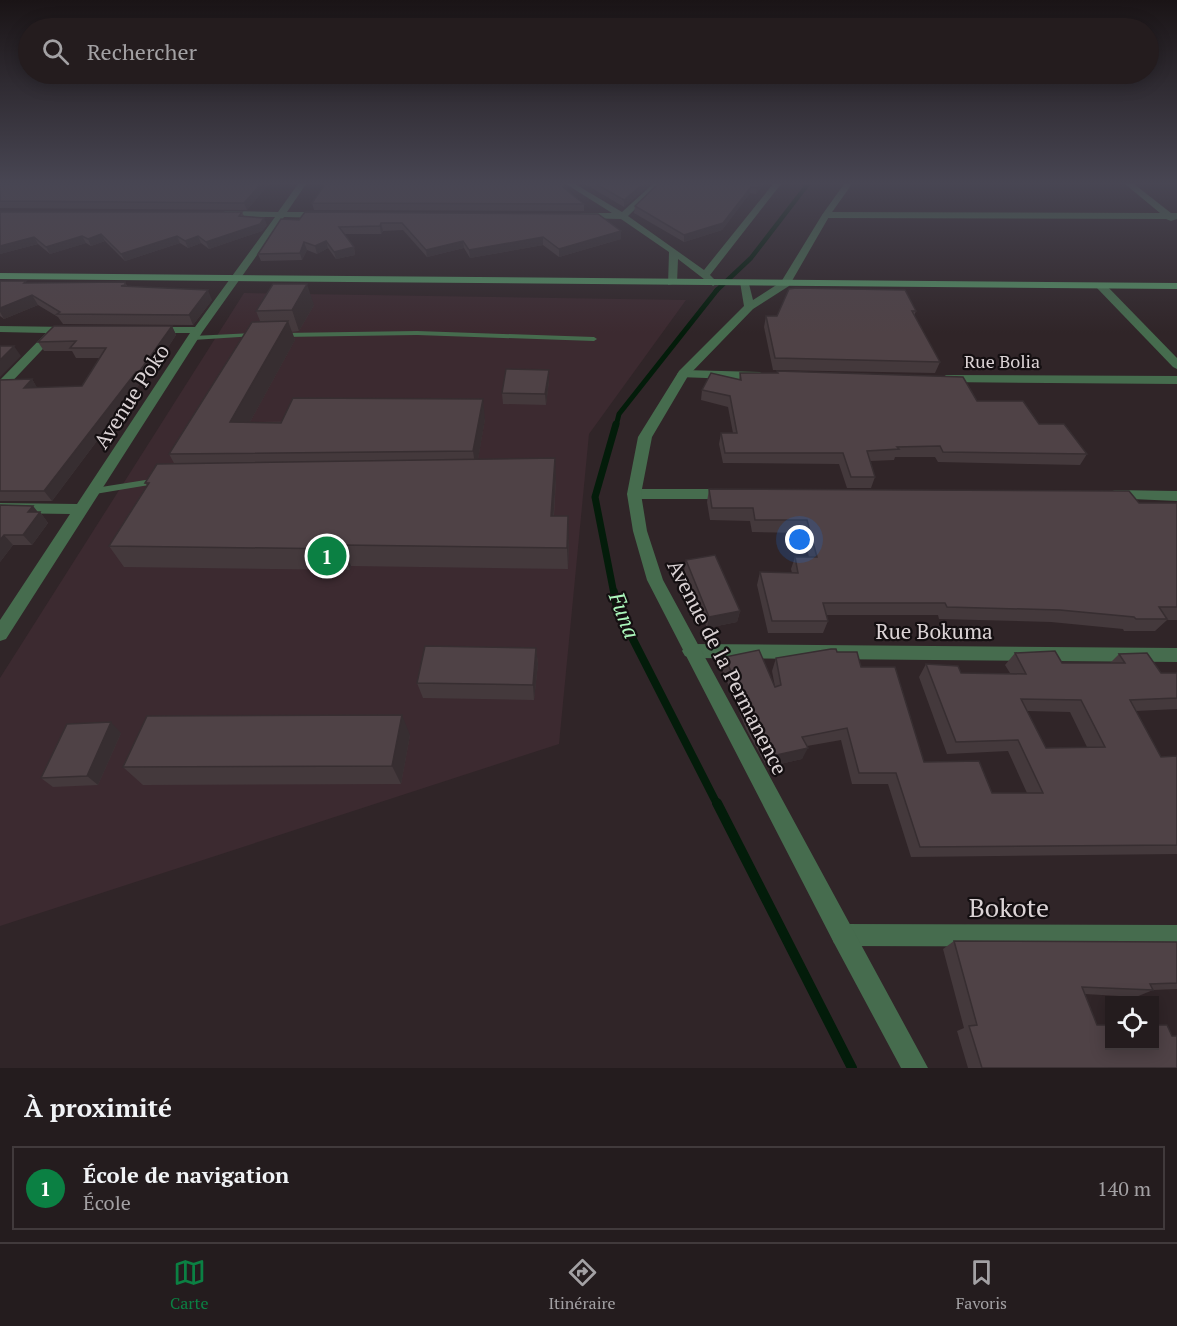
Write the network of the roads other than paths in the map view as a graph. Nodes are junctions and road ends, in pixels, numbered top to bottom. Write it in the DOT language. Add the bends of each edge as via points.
graph roads {
  1 [pos="268,234"];
  2 [pos="648,234"];
  3 [pos="738,234"];
  4 [pos="815,234"];
  5 [pos="674,252"];
  6 [pos="705,275"];
  7 [pos="0,276"];
  8 [pos="238,277"];
  9 [pos="672,283"];
  10 [pos="716,283"];
  11 [pos="739,284"];
  12 [pos="785,284"];
  13 [pos="1100,285"];
  14 [pos="1177,286"];
  15 [pos="749,307"];
  16 [pos="0,329"];
  17 [pos="55,330"];
  18 [pos="79,330"];
  19 [pos="139,330"];
  20 [pos="196,334"];
  21 [pos="258,335"];
  22 [pos="270,335"];
  23 [pos="594,339"];
  24 [pos="1177,366"];
  25 [pos="683,374"];
  26 [pos="778,376"];
  27 [pos="932,379"];
  28 [pos="1177,380"];
  29 [pos="2,382"];
  30 [pos="164,480"];
  31 [pos="95,491"];
  32 [pos="634,494"];
  33 [pos="739,494"];
  34 [pos="1097,495"];
  35 [pos="1177,496"];
  36 [pos="0,508"];
  37 [pos="83,509"];
  38 [pos="0,633"];
  39 [pos="691,651"];
  40 [pos="1177,655"];
  41 [pos="842,935"];
  42 [pos="1177,936"];
  43 [pos="915,1068"];
  1 -- 8 [label="street, Avenue Poko"];
  2 -- 5 [label="street"];
  3 -- 6 [label="street"];
  4 -- 12 [label="street, Avenue de la Permanence"];
  5 -- 6 [label="street"];
  5 -- 9 [label="street"];
  6 -- 10 [label="street"];
  7 -- 8 [label="main road"];
  8 -- 9 [label="main road"];
  8 -- 20 [label="street, Avenue Poko"];
  9 -- 10 [label="main road"];
  10 -- 11 [label="main road"];
  11 -- 12 [label="main road"];
  11 -- 15 [label="street"];
  12 -- 13 [label="main road"];
  12 -- 15 [label="street, Avenue de la Permanence"];
  13 -- 14 [label="main road"];
  13 -- 24 [label="street"];
  15 -- 25 [label="street, Avenue de la Permanence"];
  16 -- 17 [label="street"];
  17 -- 18 [label="street"];
  17 -- 29 [label="street"];
  19 -- 20 [label="street"];
  20 -- 21 [label="lane"];
  20 -- 31 [label="street, Avenue Poko"];
  22 -- 23 [label="lane" via="417,333"];
  25 -- 26 [label="street"];
  25 -- 32 [label="street, Avenue de la Permanence" via="645,437"];
  27 -- 28 [label="street, Rue Bolia"];
  30 -- 31 [label="lane"];
  31 -- 37 [label="street, Avenue Poko"];
  32 -- 33 [label="street"];
  32 -- 39 [label="street, Avenue de la Permanence" via="655,580"];
  34 -- 35 [label="street"];
  36 -- 37 [label="street"];
  37 -- 38 [label="street, Avenue Poko"];
  39 -- 40 [label="street, Rue Bokuma"];
  39 -- 41 [label="street, Avenue de la Permanence"];
  41 -- 42 [label="street, Bokote"];
  41 -- 43 [label="street, Avenue de la Permanence"];
}
